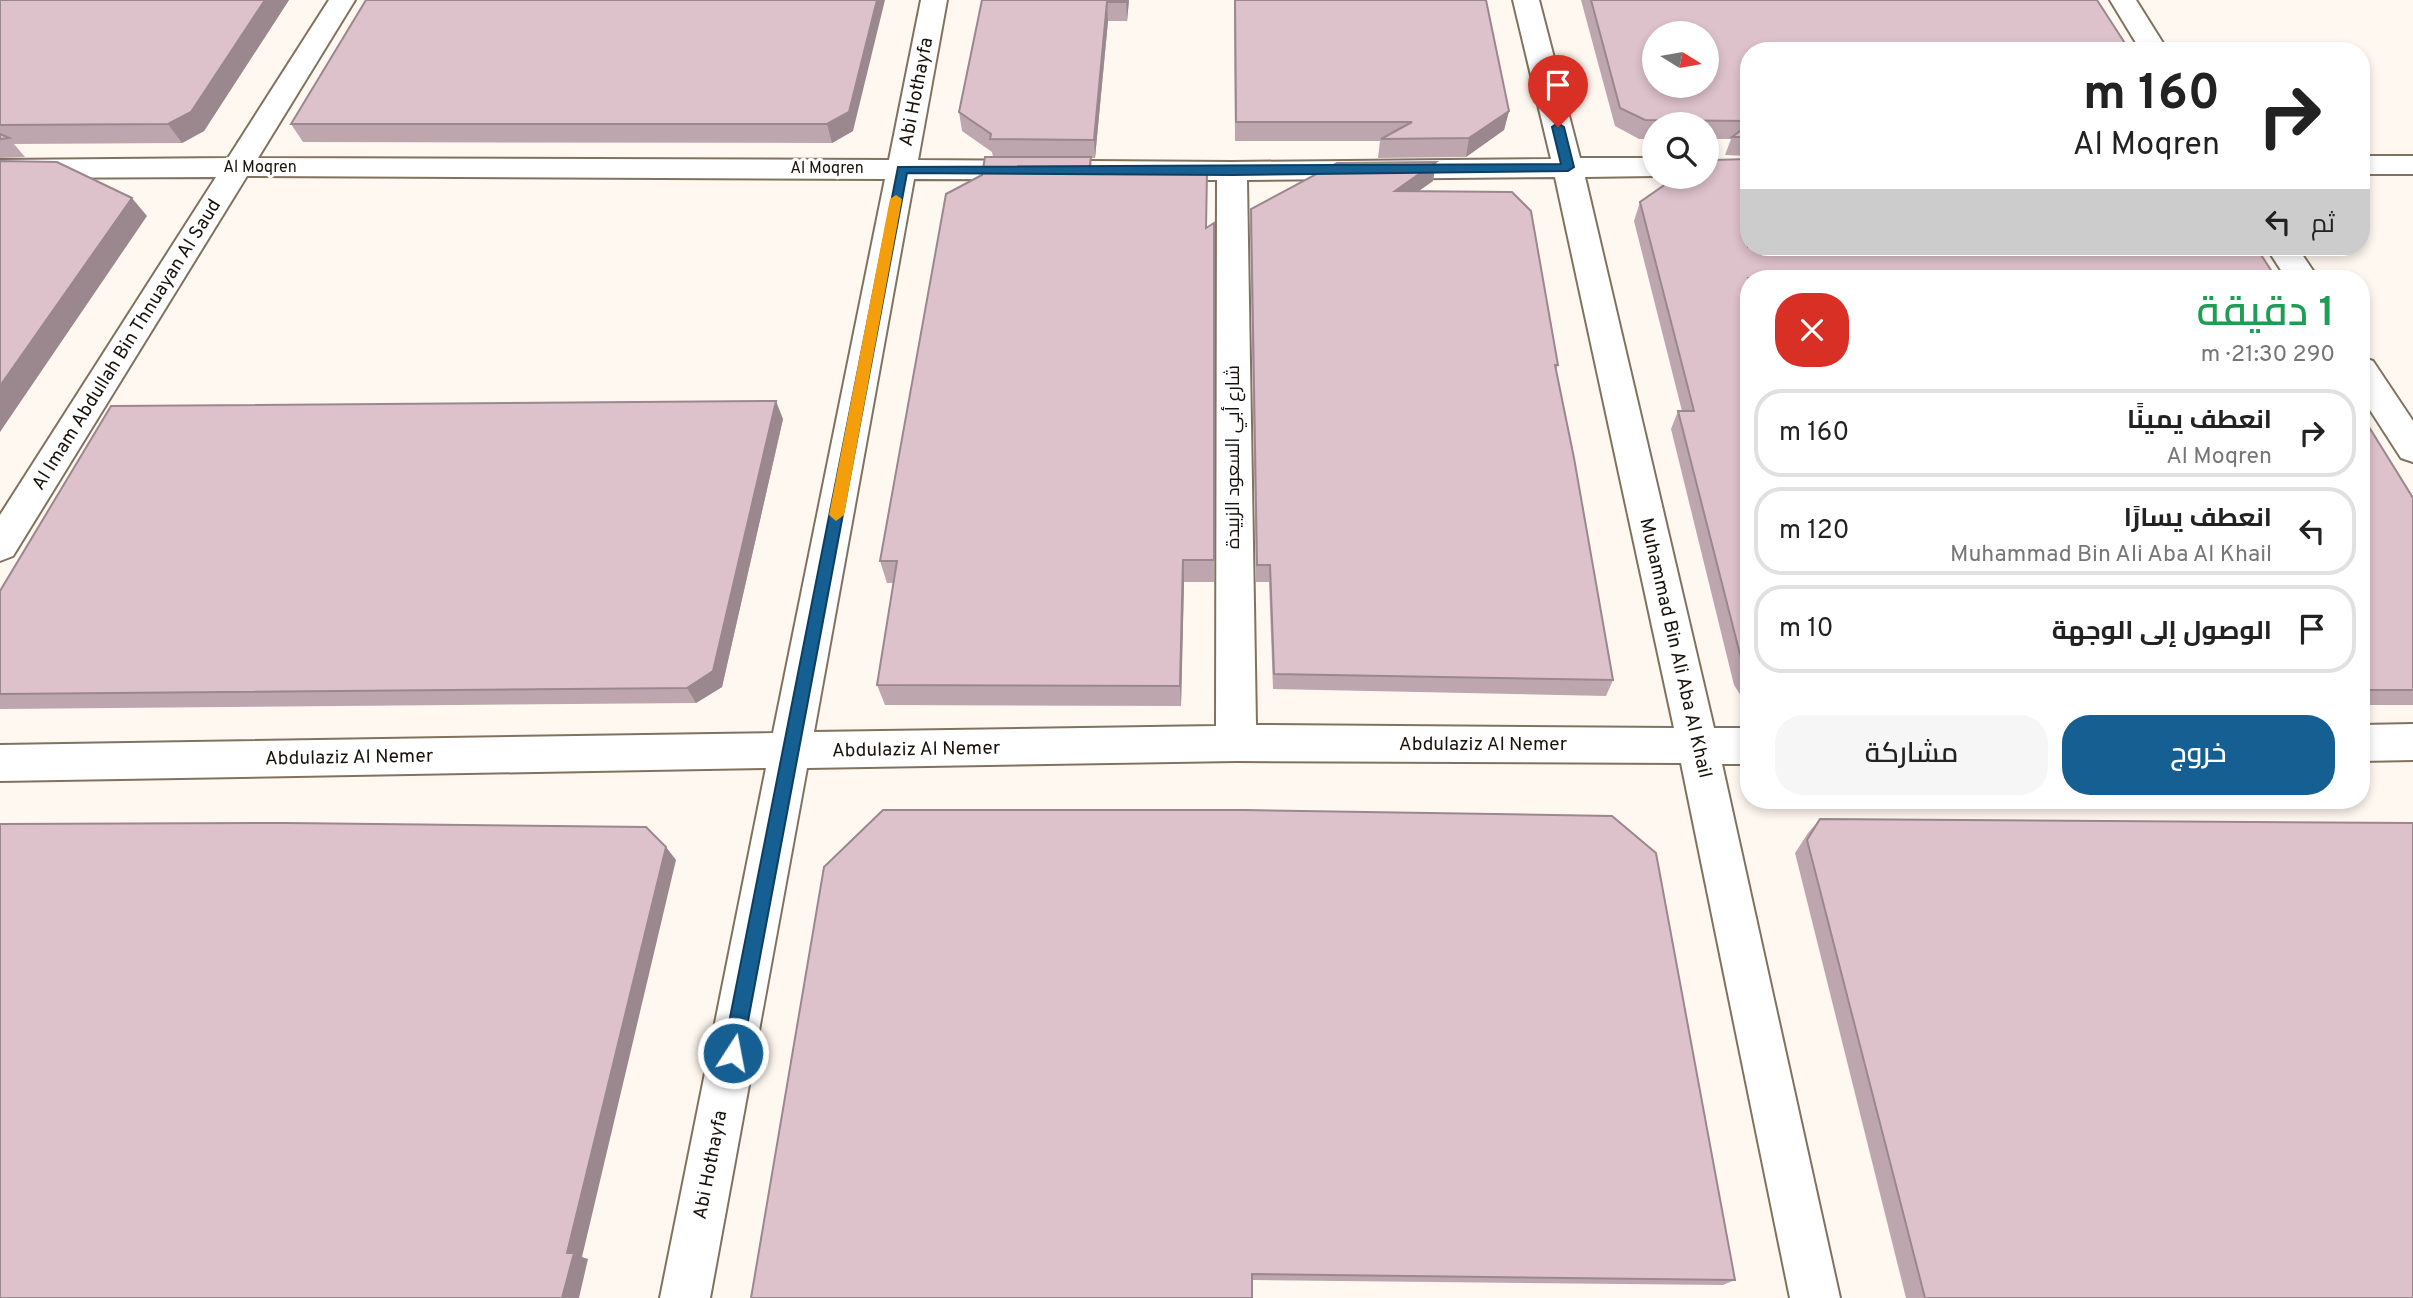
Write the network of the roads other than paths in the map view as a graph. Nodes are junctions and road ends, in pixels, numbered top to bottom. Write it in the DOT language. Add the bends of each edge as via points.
graph roads {
  1 [pos="342,0"];
  2 [pos="934,0"];
  3 [pos="1526,0"];
  4 [pos="2123,0"];
  5 [pos="2149,42"];
  6 [pos="2413,164"];
  7 [pos="2370,165"];
  8 [pos="238,167"];
  9 [pos="1568,167"];
  10 [pos="1642,167"];
  11 [pos="0,169"];
  12 [pos="902,169"];
  13 [pos="1232,171"];
  14 [pos="2370,383"];
  15 [pos="2413,449"];
  16 [pos="0,547"];
  17 [pos="2413,742"];
  18 [pos="1236,743"];
  19 [pos="2370,743"];
  20 [pos="1698,746"];
  21 [pos="1740,746"];
  22 [pos="792,752"];
  23 [pos="0,763"];
  24 [pos="685,1298"];
  25 [pos="1815,1298"];
  1 -- 8 [label="street, Al Imam Abdullah Bin Thnuayan Al Saud"];
  2 -- 12 [label="street, Abi Hothayfa"];
  3 -- 9 [label="street, Muhammad Bin Ali Aba Al Khail"];
  4 -- 5 [label="street"];
  6 -- 7 [label="street"];
  8 -- 11 [label="street, Al Moqren"];
  8 -- 12 [label="street, Al Moqren"];
  8 -- 16 [label="street, Al Imam Abdullah Bin Thnuayan Al Saud"];
  9 -- 10 [label="street, Al Moqren"];
  9 -- 13 [label="street, Al Moqren"];
  9 -- 20 [label="street, Muhammad Bin Ali Aba Al Khail"];
  12 -- 13 [label="street, Al Moqren"];
  12 -- 22 [label="street, Abi Hothayfa"];
  13 -- 18 [label="street, شارع أبي السعود الزبيدة"];
  14 -- 15 [label="street"];
  17 -- 19 [label="street"];
  18 -- 20 [label="street, Abdulaziz Al Nemer"];
  18 -- 22 [label="street, Abdulaziz Al Nemer"];
  20 -- 21 [label="street, Abdulaziz Al Nemer"];
  20 -- 25 [label="street, Muhammad Bin Ali Aba Al Khail"];
  22 -- 23 [label="street, Abdulaziz Al Nemer"];
  22 -- 24 [label="street, Abi Hothayfa"];
}
